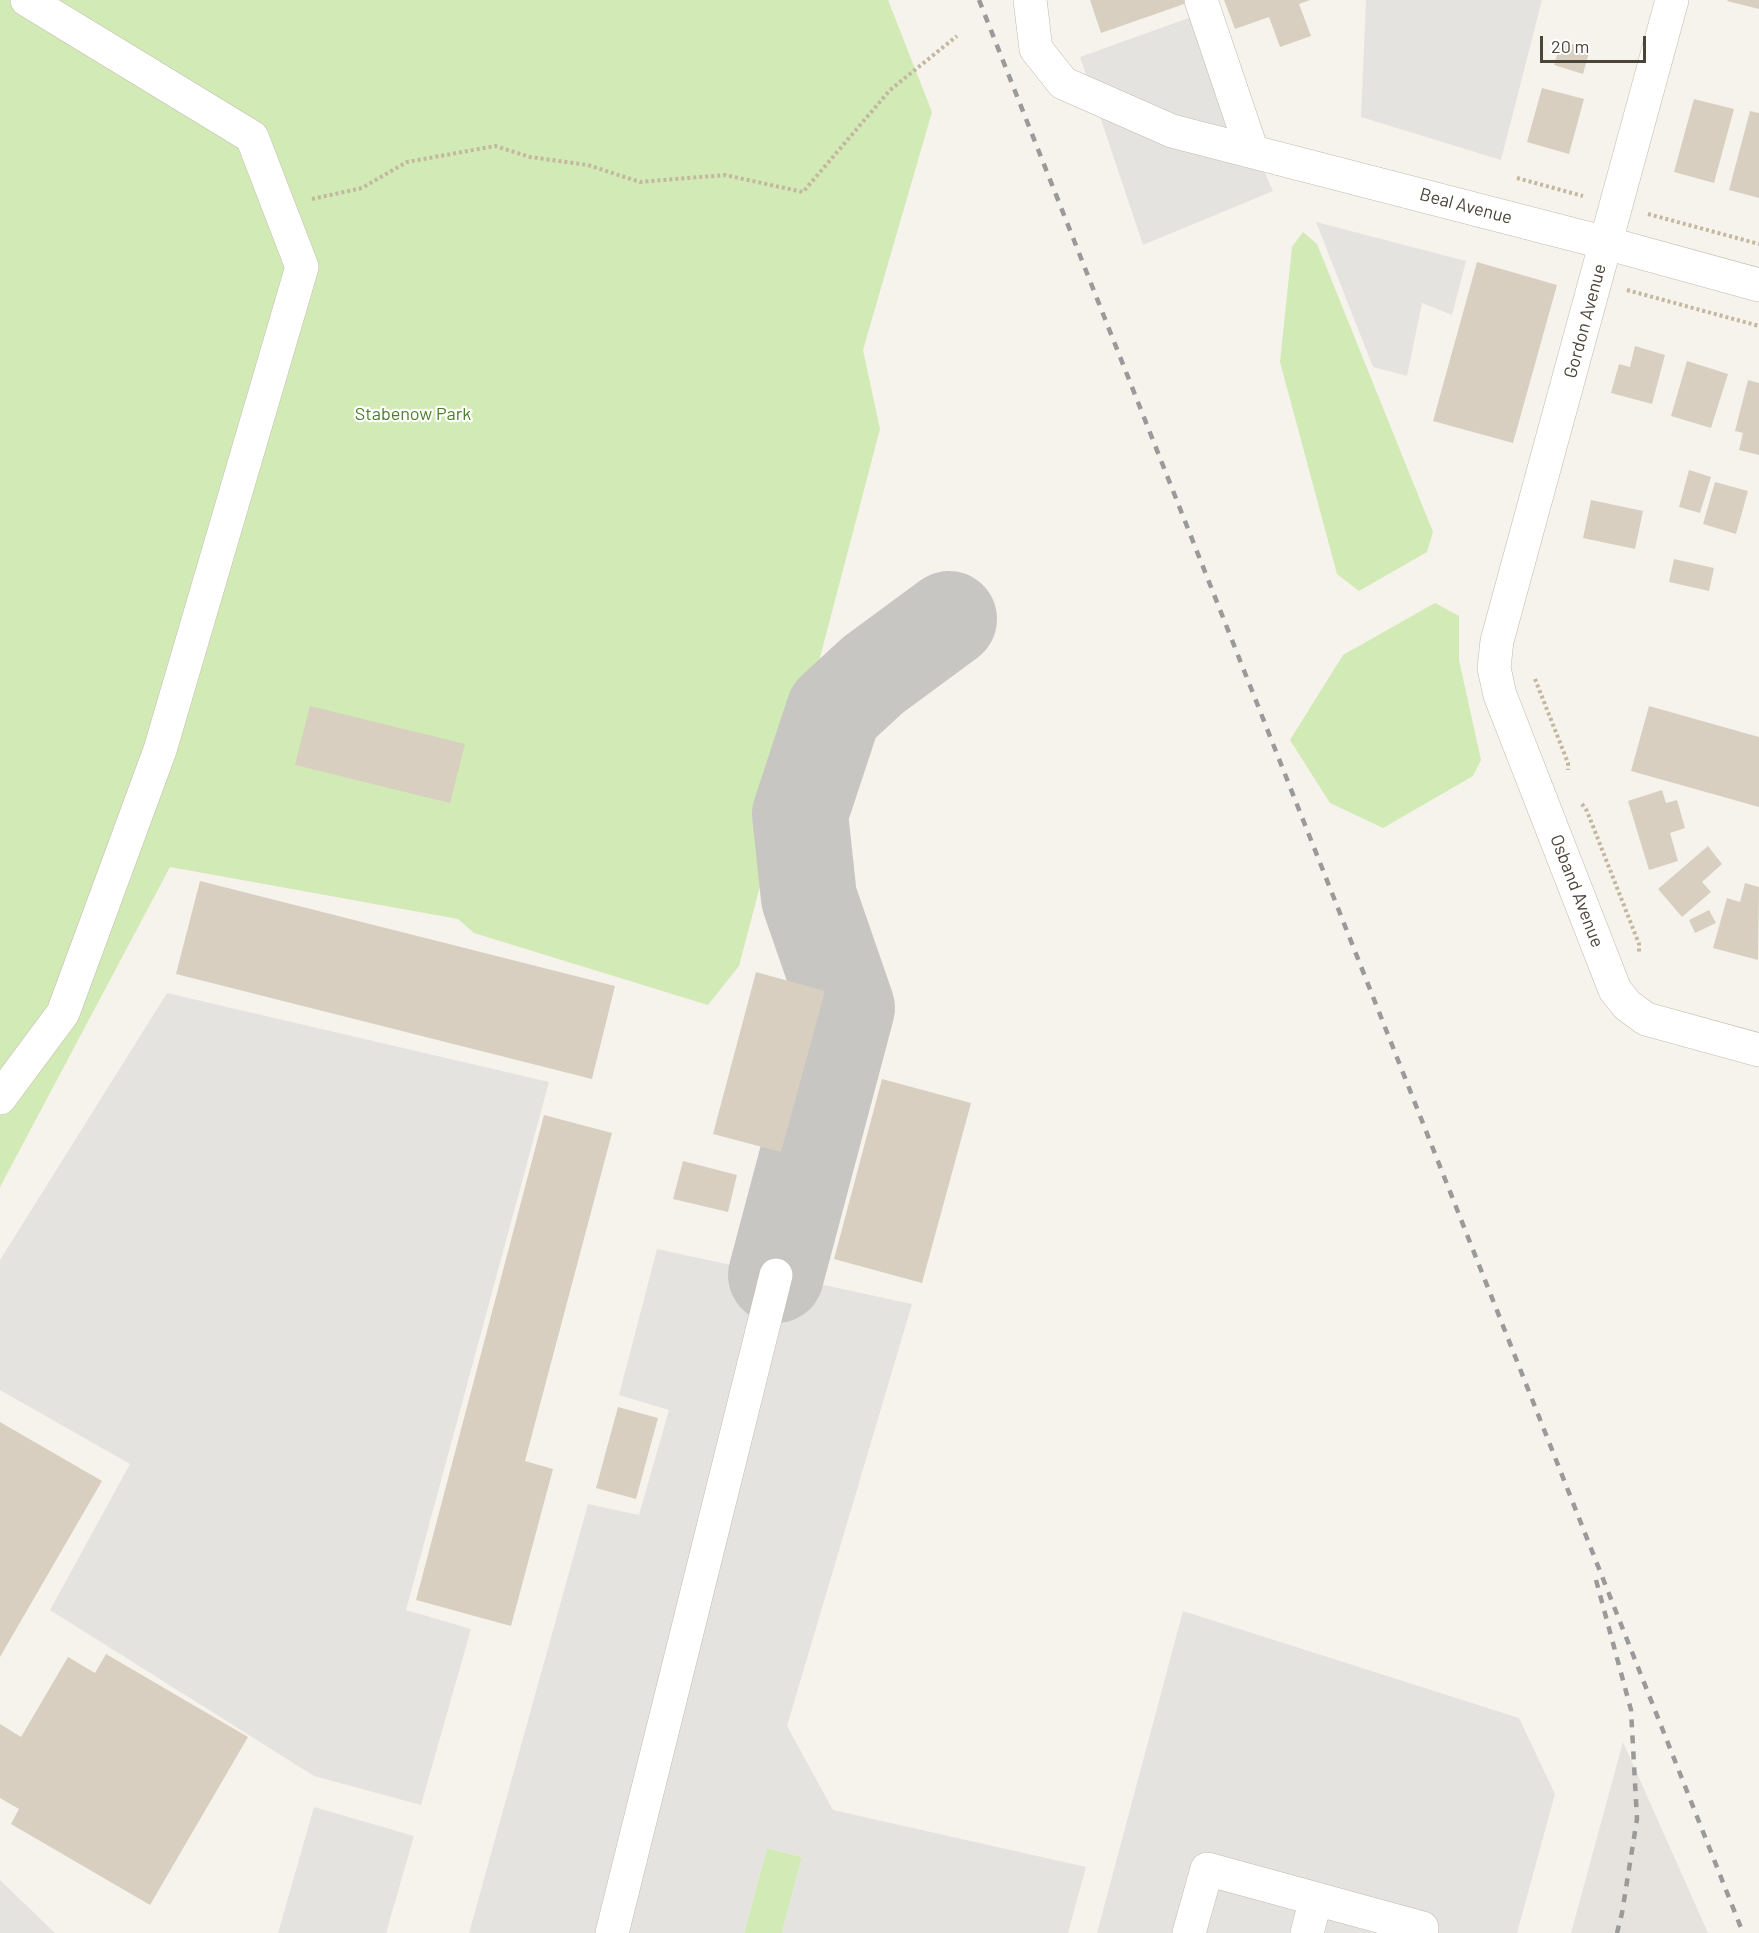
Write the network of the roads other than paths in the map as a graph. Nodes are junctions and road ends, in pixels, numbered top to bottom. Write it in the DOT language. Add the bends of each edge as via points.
graph roads {
  1 [pos="27,0"];
  2 [pos="1030,0"];
  3 [pos="1201,0"];
  4 [pos="1672,0"];
  5 [pos="1252,151"];
  6 [pos="1606,243"];
  7 [pos="1759,285"];
  8 [pos="1497,641"];
  9 [pos="1759,1050"];
  10 [pos="0,1098"];
  11 [pos="776,1275"];
  12 [pos="1316,1899"];
  13 [pos="612,1933"];
  14 [pos="1189,1933"];
  15 [pos="1307,1933"];
  16 [pos="1421,1933"];
  1 -- 10 [label="street" via="252,136 302,267 160,750 63,1013"];
  2 -- 5 [label="street, Beal Avenue" via="1036,49 1063,83 1172,131"];
  3 -- 5 [label="street"];
  4 -- 6 [label="street, Gordon Avenue"];
  5 -- 6 [label="street, Beal Avenue"];
  6 -- 7 [label="street, Beal Avenue"];
  6 -- 8 [label="street, Gordon Avenue"];
  8 -- 9 [label="street, Osband Avenue" via="1494,668 1500,695 1616,990 1627,1005 1646,1019"];
  11 -- 13 [label="street"];
  12 -- 14 [label="street" via="1207,1869"];
  12 -- 15 [label="street"];
  12 -- 16 [label="street" via="1422,1928"];
}
